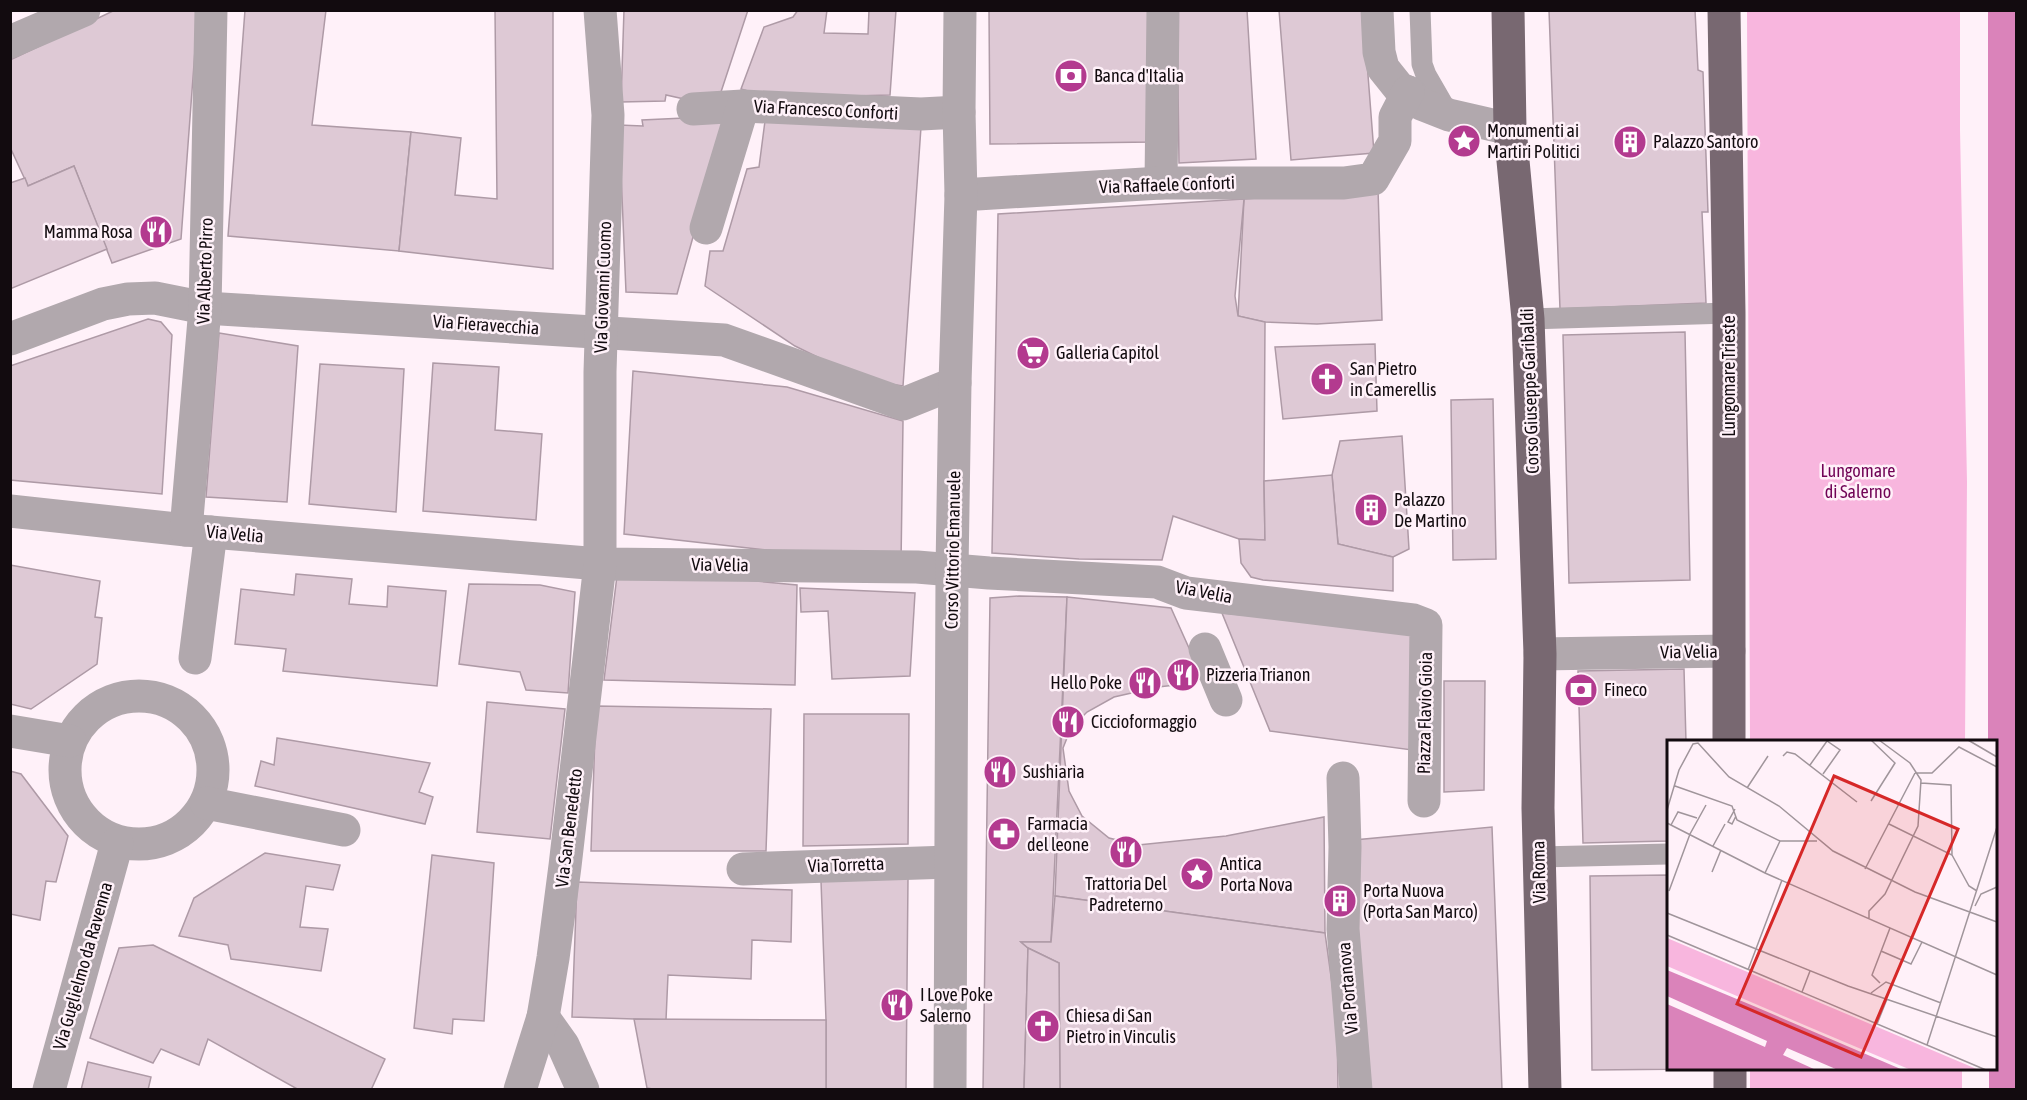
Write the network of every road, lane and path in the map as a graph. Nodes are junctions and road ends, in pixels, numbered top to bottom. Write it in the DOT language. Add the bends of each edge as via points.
graph roads {
  1 [pos="84,10"];
  2 [pos="211,10"];
  3 [pos="600,10"];
  4 [pos="960,10"];
  5 [pos="1163,10"];
  6 [pos="1377,10"];
  7 [pos="1420,10"];
  8 [pos="1508,10"];
  9 [pos="1724,10"];
  10 [pos="10,42"];
  11 [pos="1408,92"];
  12 [pos="742,106"];
  13 [pos="693,109"];
  14 [pos="958,112"];
  15 [pos="1449,115"];
  16 [pos="1510,129"];
  17 [pos="1161,183"];
  18 [pos="961,195"];
  19 [pos="706,228"];
  20 [pos="205,308"];
  21 [pos="1729,314"];
  22 [pos="1528,319"];
  23 [pos="602,334"];
  24 [pos="10,339"];
  25 [pos="955,383"];
  26 [pos="10,511"];
  27 [pos="199,531"];
  28 [pos="600,564"];
  29 [pos="952,570"];
  30 [pos="1426,625"];
  31 [pos="1204,648"];
  32 [pos="1729,651"];
  33 [pos="1540,654"];
  34 [pos="195,658"];
  35 [pos="1227,700"];
  36 [pos="10,731"];
  37 [pos="1729,740"];
  38 [pos="70,741"];
  39 [pos="1343,778"];
  40 [pos="1424,801"];
  41 [pos="207,803"];
  42 [pos="344,830"];
  43 [pos="117,843"];
  44 [pos="1667,854"];
  45 [pos="1539,857"];
  46 [pos="950,862"];
  47 [pos="743,869"];
  48 [pos="543,1017"];
  49 [pos="1730,1070"];
  50 [pos="49,1089"];
  51 [pos="520,1089"];
  52 [pos="583,1089"];
  53 [pos="950,1089"];
  54 [pos="1356,1089"];
  55 [pos="1545,1089"];
  56 [pos="1730,1089"];
  1 -- 10 [label="street"];
  2 -- 20 [label="street, Via Alberto Pirro"];
  3 -- 23 [label="street, Via Giovanni Cuomo" via="609,115"];
  4 -- 14 [label="street, Corso Vittorio Emanuele"];
  5 -- 17 [label="street"];
  6 -- 11 [label="street" via="1383,68 1399,88"];
  7 -- 15 [label="lane" via="1422,64"];
  8 -- 16 [label="main road, Corso Giuseppe Garibaldi"];
  9 -- 21 [label="main road, Lungomare Trieste"];
  11 -- 15 [label="street" via="1421,104"];
  11 -- 17 [label="street, Via Raffaele Conforti" via="1395,117 1395,141 1373,179 1344,183"];
  12 -- 13 [label="street, Via Francesco Conforti"];
  12 -- 14 [label="street, Via Francesco Conforti" via="921,114"];
  12 -- 19 [label="street"];
  14 -- 18 [label="street, Corso Vittorio Emanuele"];
  15 -- 16 [label="street"];
  16 -- 22 [label="main road, Corso Giuseppe Garibaldi"];
  17 -- 18 [label="street, Via Raffaele Conforti"];
  18 -- 25 [label="street, Corso Vittorio Emanuele"];
  20 -- 23 [label="street, Via Fieravecchia"];
  20 -- 24 [label="street, Via Fieravecchia" via="155,298 128,299"];
  20 -- 27 [label="street, Via Alberto Pirro"];
  21 -- 22 [label="lane"];
  21 -- 32 [label="main road, Lungomare Trieste"];
  22 -- 33 [label="main road, Corso Giuseppe Garibaldi"];
  23 -- 25 [label="street, Via Fieravecchia" via="724,340 903,404"];
  23 -- 28 [label="street, Via Giovanni Cuomo"];
  25 -- 29 [label="street, Corso Vittorio Emanuele"];
  26 -- 27 [label="street, Via Velia"];
  27 -- 28 [label="street, Via Velia"];
  27 -- 34 [label="street, Via Alberto Pirro"];
  28 -- 29 [label="street, Via Velia"];
  28 -- 48 [label="street, Via San Benedetto" via="566,866"];
  29 -- 30 [label="street, Via Velia" via="1157,582 1192,609 1413,620"];
  29 -- 46 [label="street, Corso Vittorio Emanuele"];
  30 -- 40 [label="street, Piazza Flavio Gioia"];
  31 -- 35 [label="street"];
  32 -- 33 [label="street, Via Velia"];
  32 -- 37 [label="main road, Lungomare Trieste"];
  33 -- 45 [label="main road, Via Roma"];
  36 -- 38 [label="street"];
  38 -- 41 [label="street" via="81,723 107,703 139,695 160,698 180,708 207,739 212,758"];
  38 -- 43 [label="street" via="64,766 67,792 79,815 98,833"];
  39 -- 54 [label="street, Via Portanova" via="1343,929"];
  41 -- 42 [label="street"];
  41 -- 43 [label="street" via="192,823 171,838 147,845"];
  43 -- 50 [label="street, Via Guglielmo da Ravenna"];
  44 -- 45 [label="lane"];
  45 -- 55 [label="main road, Via Roma"];
  46 -- 47 [label="street, Via Torretta"];
  46 -- 53 [label="street, Corso Vittorio Emanuele"];
  48 -- 51 [label="street, Via San Benedetto"];
  48 -- 52 [label="street" via="563,1045"];
  49 -- 56 [label="main road"];
}
